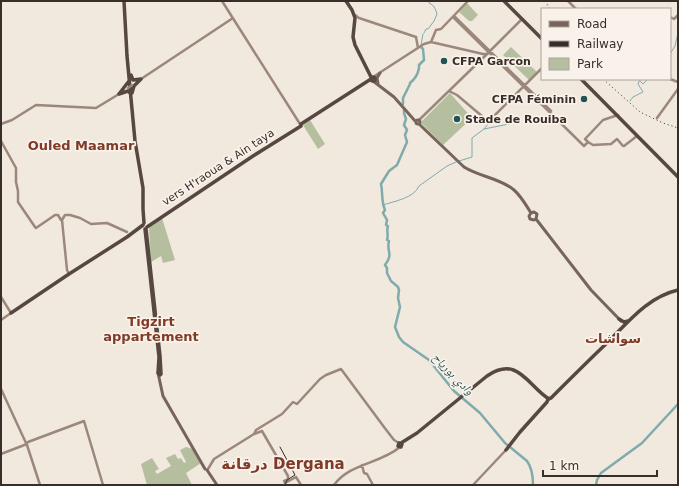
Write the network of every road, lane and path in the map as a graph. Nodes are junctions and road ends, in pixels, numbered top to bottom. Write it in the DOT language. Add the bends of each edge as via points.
graph roads {
  1 [pos="125,1"];
  2 [pos="222,1"];
  3 [pos="347,1"];
  4 [pos="468,1"];
  5 [pos="504,1"];
  6 [pos="355,15"];
  7 [pos="454,16"];
  8 [pos="233,18"];
  9 [pos="522,19"];
  10 [pos="541,38"];
  11 [pos="430,42"];
  12 [pos="418,48"];
  13 [pos="489,52"];
  14 [pos="541,69"];
  15 [pos="130,72"];
  16 [pos="129,78"];
  17 [pos="373,78"];
  18 [pos="141,79"];
  19 [pos="582,80"];
  20 [pos="524,86"];
  21 [pos="678,89"];
  22 [pos="450,91"];
  23 [pos="120,94"];
  24 [pos="131,94"];
  25 [pos="618,116"];
  26 [pos="657,118"];
  27 [pos="419,122"];
  28 [pos="1,124"];
  29 [pos="301,125"];
  30 [pos="637,136"];
  31 [pos="1,141"];
  32 [pos="588,142"];
  33 [pos="678,176"];
  34 [pos="531,213"];
  35 [pos="536,219"];
  36 [pos="62,220"];
  37 [pos="152,222"];
  38 [pos="144,227"];
  39 [pos="127,232"];
  40 [pos="127,237"];
  41 [pos="69,273"];
  42 [pos="678,290"];
  43 [pos="1,297"];
  44 [pos="12,313"];
  45 [pos="618,318"];
  46 [pos="630,319"];
  47 [pos="1,320"];
  48 [pos="624,325"];
  49 [pos="160,376"];
  50 [pos="1,389"];
  51 [pos="361,398"];
  52 [pos="550,399"];
  53 [pos="545,406"];
  54 [pos="254,434"];
  55 [pos="517,438"];
  56 [pos="27,443"];
  57 [pos="399,446"];
  58 [pos="508,448"];
  59 [pos="1,454"];
  60 [pos="362,466"];
  61 [pos="207,469"];
  62 [pos="40,485"];
  63 [pos="103,485"];
  64 [pos="216,485"];
  65 [pos="301,485"];
  66 [pos="334,485"];
  67 [pos="373,485"];
  68 [pos="473,485"];
  1 -- 15 [label="highway"];
  1 -- 16 [label="highway"];
  2 -- 8 [label="street"];
  3 -- 6 [label="highway"];
  3 -- 17 [label="highway" via="354,18 355,46"];
  4 -- 7 [label="street"];
  5 -- 9 [label="highway"];
  6 -- 12 [label="street" via="416,38"];
  6 -- 17 [label="highway" via="355,42"];
  7 -- 11 [label="street" via="440,30 436,30"];
  7 -- 13 [label="street"];
  8 -- 18 [label="street"];
  8 -- 29 [label="street"];
  9 -- 10 [label="highway"];
  9 -- 13 [label="street"];
  11 -- 12 [label="street"];
  11 -- 13 [label="street" via="483,54"];
  12 -- 17 [label="street"];
  13 -- 20 [label="street"];
  13 -- 22 [label="street"];
  14 -- 20 [label="street"];
  15 -- 18 [label="highway" via="133,80"];
  15 -- 24 [label="highway"];
  16 -- 23 [label="highway"];
  16 -- 24 [label="highway"];
  17 -- 27 [label="main road"];
  17 -- 29 [label="highway"];
  18 -- 23 [label="street, bridge"];
  18 -- 24 [label="highway"];
  19 -- 25 [label="highway"];
  20 -- 22 [label="street" via="489,121 458,94"];
  20 -- 32 [label="street" via="584,146"];
  21 -- 26 [label="street"];
  22 -- 27 [label="street"];
  23 -- 24 [label="highway" via="128,91"];
  23 -- 28 [label="street" via="96,108 36,105"];
  24 -- 38 [label="highway" via="144,185"];
  25 -- 30 [label="highway"];
  25 -- 32 [label="street" via="603,120 586,139"];
  25 -- 33 [label="highway"];
  27 -- 34 [label="main road" via="459,164 512,188"];
  29 -- 37 [label="highway"];
  30 -- 32 [label="street" via="624,146 617,139 611,144 593,145"];
  30 -- 33 [label="highway"];
  31 -- 36 [label="street" via="16,168 18,202 35,227 55,215"];
  34 -- 35 [label="main road" via="536,213"];
  34 -- 35 [label="main road" via="530,219"];
  35 -- 45 [label="main road" via="591,290"];
  36 -- 39 [label="street" via="70,215 91,224 107,223"];
  36 -- 41 [label="street"];
  37 -- 38 [label="highway"];
  37 -- 38 [label="highway" via="148,227"];
  38 -- 39 [label="street"];
  38 -- 40 [label="highway"];
  38 -- 41 [label="highway"];
  38 -- 49 [label="highway"];
  39 -- 40 [label="street"];
  40 -- 41 [label="highway"];
  41 -- 44 [label="highway"];
  42 -- 46 [label="highway" via="652,301"];
  42 -- 48 [label="highway" via="651,302"];
  43 -- 44 [label="street"];
  44 -- 47 [label="street"];
  45 -- 46 [label="highway" via="624,322"];
  45 -- 48 [label="highway"];
  46 -- 48 [label="highway"];
  48 -- 52 [label="highway"];
  49 -- 61 [label="main road" via="162,396"];
  50 -- 56 [label="street"];
  51 -- 54 [label="street" via="342,370 338,370 321,378 297,404 293,402 283,413 256,430"];
  51 -- 57 [label="street"];
  51 -- 57 [label="street"];
  52 -- 53 [label="highway"];
  52 -- 53 [label="highway" via="551,402"];
  52 -- 55 [label="highway"];
  52 -- 57 [label="highway" via="525,376 516,371 501,370 490,374"];
  53 -- 55 [label="highway"];
  54 -- 61 [label="street" via="214,459"];
  54 -- 65 [label="street" via="262,431 288,476 284,482 296,477"];
  55 -- 58 [label="highway"];
  56 -- 59 [label="street"];
  56 -- 62 [label="street"];
  56 -- 63 [label="street" via="84,421"];
  57 -- 60 [label="street" via="388,456"];
  58 -- 68 [label="street"];
  60 -- 66 [label="street" via="342,476"];
  60 -- 67 [label="street"];
  61 -- 64 [label="main road"];
}
